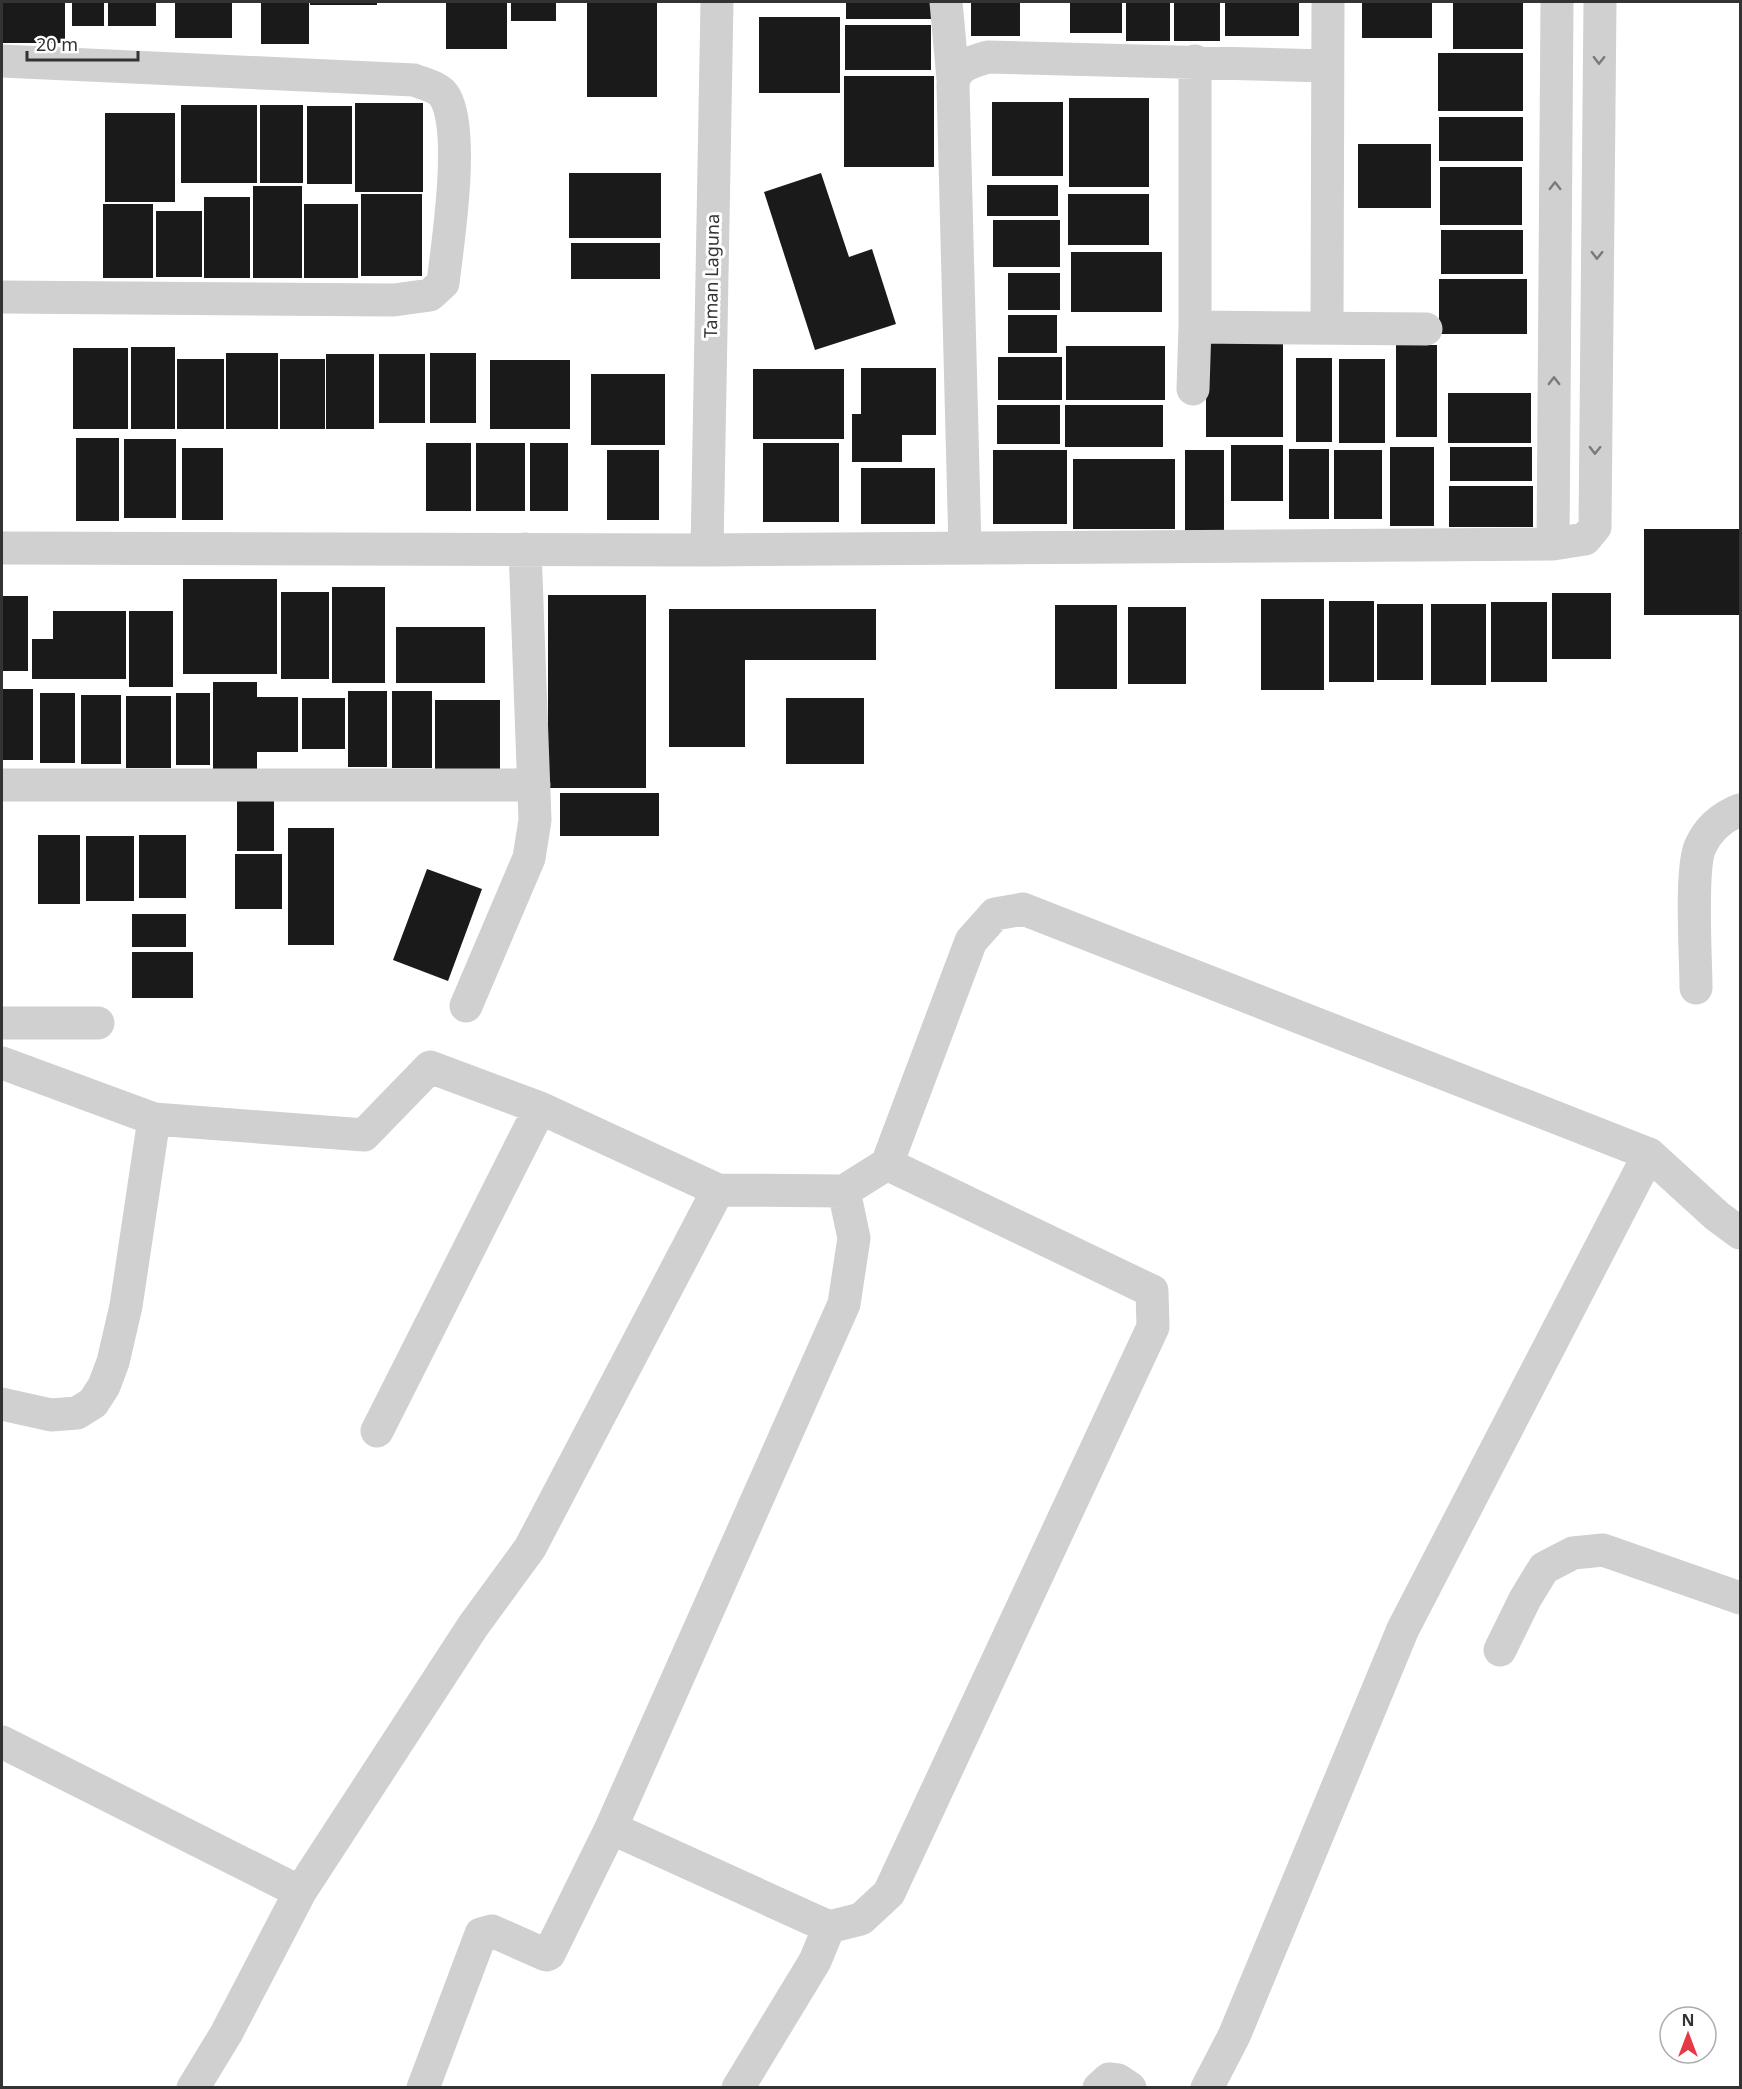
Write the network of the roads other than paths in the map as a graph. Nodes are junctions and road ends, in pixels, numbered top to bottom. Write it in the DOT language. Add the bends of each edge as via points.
graph roads {
  1 [pos="717,2"];
  2 [pos="946,2"];
  3 [pos="1328,2"];
  4 [pos="1557,2"];
  5 [pos="1600,2"];
  6 [pos="2,61"];
  7 [pos="1195,61"];
  8 [pos="1328,66"];
  9 [pos="953,79"];
  10 [pos="2,297"];
  11 [pos="1196,327"];
  12 [pos="1328,327"];
  13 [pos="1426,329"];
  14 [pos="1193,389"];
  15 [pos="1553,544"];
  16 [pos="2,548"];
  17 [pos="964,548"];
  18 [pos="525,549"];
  19 [pos="707,550"];
  20 [pos="2,785"];
  21 [pos="534,785"];
  22 [pos="1740,810"];
  23 [pos="1696,988"];
  24 [pos="466,1006"];
  25 [pos="2,1023"];
  26 [pos="98,1023"];
  27 [pos="2,1062"];
  28 [pos="540,1108"];
  29 [pos="154,1119"];
  30 [pos="1649,1154"];
  31 [pos="886,1164"];
  32 [pos="718,1190"];
  33 [pos="844,1191"];
  34 [pos="1740,1233"];
  35 [pos="2,1404"];
  36 [pos="377,1431"];
  37 [pos="1740,1598"];
  38 [pos="1500,1650"];
  39 [pos="2,1742"];
  40 [pos="611,1828"];
  41 [pos="300,1892"];
  42 [pos="829,1927"];
  43 [pos="193,2088"];
  44 [pos="423,2088"];
  45 [pos="738,2088"];
  46 [pos="1099,2088"];
  47 [pos="1130,2088"];
  48 [pos="1207,2088"];
  1 -- 19 [label="street, Taman Laguna"];
  2 -- 9 [label="street"];
  3 -- 8 [label="street"];
  15 -- 4 [label="street, one-way"];
  5 -- 15 [label="street, one-way" via="1595,527 1585,539"];
  6 -- 10 [label="street" via="414,80 444,95 453,117 453,204 443,283 430,296 394,300"];
  7 -- 8 [label="street"];
  7 -- 9 [label="street" via="988,57 966,63"];
  7 -- 11 [label="street"];
  8 -- 12 [label="street"];
  9 -- 17 [label="street"];
  11 -- 12 [label="street"];
  11 -- 14 [label="street"];
  12 -- 13 [label="street"];
  15 -- 17 [label="street"];
  16 -- 18 [label="street"];
  17 -- 19 [label="street"];
  18 -- 19 [label="street"];
  18 -- 21 [label="street"];
  20 -- 21 [label="street"];
  21 -- 24 [label="street" via="535,820 529,858"];
  22 -- 23 [label="street" via="1714,826 1700,849 1696,881"];
  25 -- 26 [label="street"];
  27 -- 29 [label="street"];
  28 -- 29 [label="street" via="430,1067 364,1135"];
  28 -- 32 [label="street"];
  28 -- 36 [label="street"];
  29 -- 35 [label="street" via="126,1306 104,1386 93,1403 77,1413 51,1415"];
  30 -- 31 [label="street" via="1023,909 995,914 971,941"];
  30 -- 34 [label="street"];
  30 -- 48 [label="street" via="1403,1629 1233,2036"];
  31 -- 33 [label="street"];
  31 -- 42 [label="street" via="1152,1291 1153,1327 889,1893 861,1919"];
  32 -- 33 [label="street"];
  32 -- 41 [label="street" via="530,1548 473,1626"];
  33 -- 40 [label="street" via="854,1238 844,1304"];
  37 -- 38 [label="street" via="1603,1550 1573,1553 1544,1568"];
  39 -- 41 [label="street"];
  40 -- 42 [label="street"];
  40 -- 44 [label="street" via="549,1954 492,1931 481,1934"];
  41 -- 43 [label="street" via="226,2034"];
  42 -- 45 [label="street" via="815,1961"];
  46 -- 47 [label="street" via="1106,2079 1114,2079"];
}
